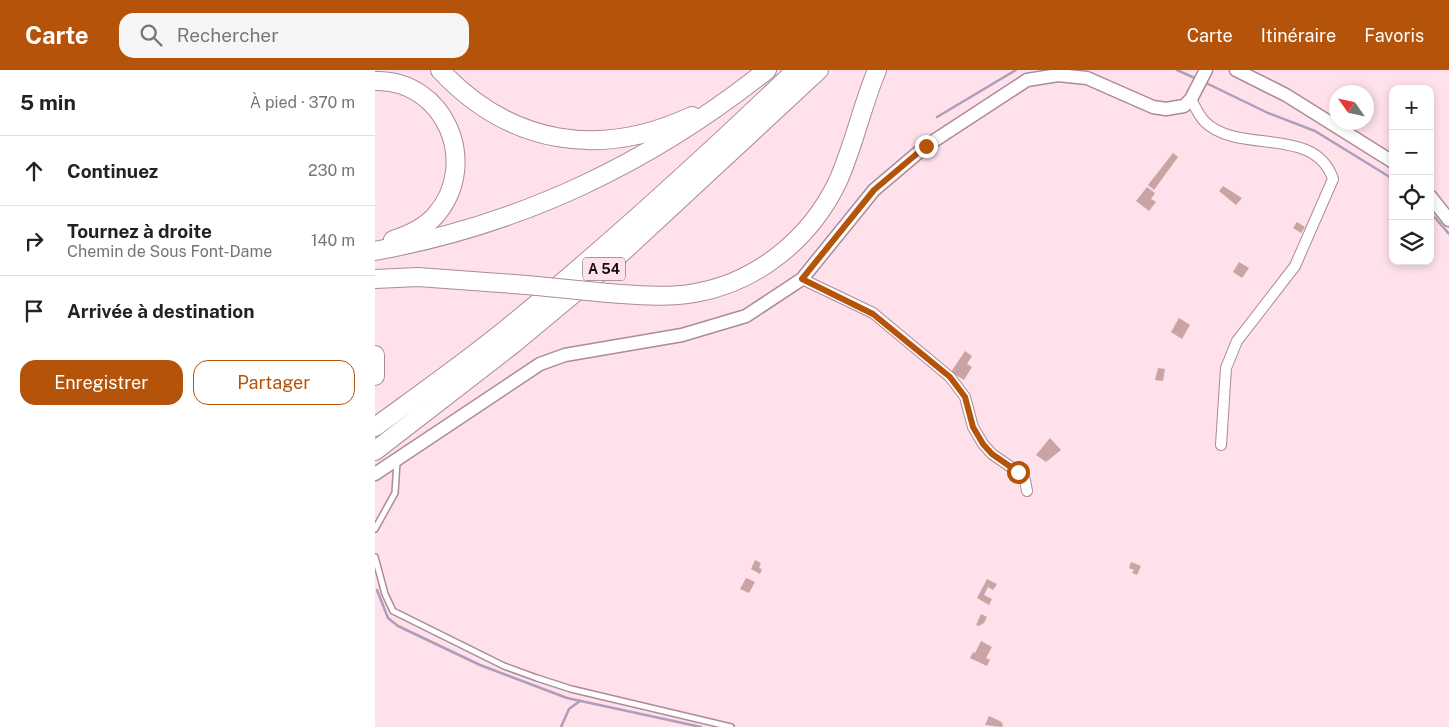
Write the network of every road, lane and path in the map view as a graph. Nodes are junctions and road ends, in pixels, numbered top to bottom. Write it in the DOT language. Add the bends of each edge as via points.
graph roads {
  1 [pos="441,70"];
  2 [pos="767,70"];
  3 [pos="796,70"];
  4 [pos="819,70"];
  5 [pos="877,70"];
  6 [pos="1206,70"];
  7 [pos="1236,70"];
  8 [pos="375,81"];
  9 [pos="749,84"];
  10 [pos="1194,94"];
  11 [pos="1389,159"];
  12 [pos="1434,201"];
  13 [pos="1449,220"];
  14 [pos="375,247"];
  15 [pos="375,252"];
  16 [pos="375,279"];
  17 [pos="802,279"];
  18 [pos="375,355"];
  19 [pos="375,376"];
  20 [pos="375,428"];
  21 [pos="1221,445"];
  22 [pos="375,451"];
  23 [pos="397,459"];
  24 [pos="375,474"];
  25 [pos="1027,491"];
  26 [pos="375,530"];
  27 [pos="375,557"];
  28 [pos="731,727"];
  1 -- 9 [label="highway" via="461,91 504,119 535,133 581,141 610,141 657,130 699,112"];
  2 -- 9 [label="highway"];
  3 -- 20 [label="highway, A 54" via="547,296"];
  4 -- 22 [label="highway, A 54" via="613,261 512,345"];
  5 -- 16 [label="highway, bridge" via="835,186 818,216 781,255 731,283 695,293 653,296 418,277"];
  6 -- 10 [label="street"];
  7 -- 11 [label="street" via="1286,95"];
  8 -- 14 [label="highway" via="401,84 418,92 433,105 449,126 456,156 451,190 435,216 407,235"];
  9 -- 15 [label="highway" via="669,140 576,189 468,230"];
  10 -- 17 [label="street" via="1184,106 1167,109 1153,107 1087,78 1058,75 1027,80 926,146 874,190"];
  10 -- 21 [label="street" via="1205,122 1217,130 1233,137 1294,146 1316,156 1329,168 1333,179 1295,266 1237,341 1226,368"];
  12 -- 13 [label="street"];
  17 -- 23 [label="street" via="746,316 682,335 565,355 540,364"];
  17 -- 25 [label="street" via="873,314 950,377 965,397 973,427 983,444 1018,472 1025,480"];
  18 -- 19 [label="highway"];
  23 -- 24 [label="street"];
  23 -- 26 [label="lane" via="395,493"];
  27 -- 28 [label="lane" via="393,611 504,666 571,690"];
}
